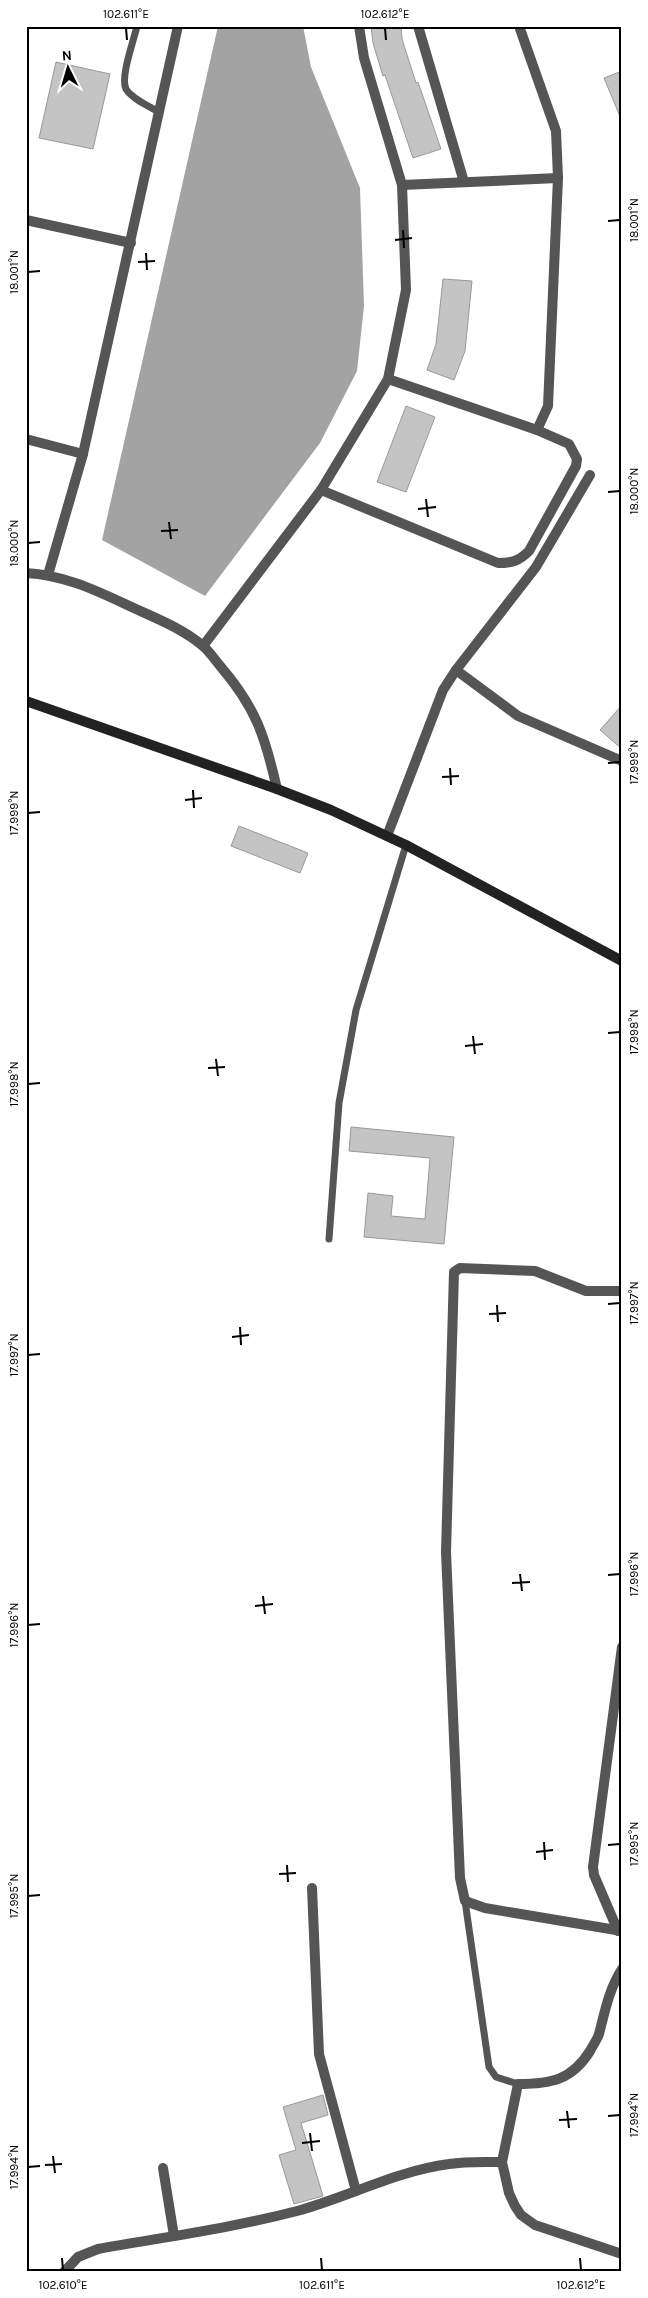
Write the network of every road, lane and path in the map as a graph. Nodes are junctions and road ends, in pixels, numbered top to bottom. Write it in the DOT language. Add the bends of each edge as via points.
graph roads {
  1 [pos="137,26"];
  2 [pos="178,26"];
  3 [pos="359,26"];
  4 [pos="418,26"];
  5 [pos="519,26"];
  6 [pos="159,112"];
  7 [pos="558,178"];
  8 [pos="464,182"];
  9 [pos="402,185"];
  10 [pos="26,220"];
  11 [pos="131,244"];
  12 [pos="388,378"];
  13 [pos="537,430"];
  14 [pos="26,439"];
  15 [pos="83,454"];
  16 [pos="590,475"];
  17 [pos="321,490"];
  18 [pos="26,573"];
  19 [pos="48,575"];
  20 [pos="203,646"];
  21 [pos="456,670"];
  22 [pos="26,701"];
  23 [pos="622,761"];
  24 [pos="277,789"];
  25 [pos="387,836"];
  26 [pos="406,845"];
  27 [pos="622,962"];
  28 [pos="329,1239"];
  29 [pos="622,1291"];
  30 [pos="622,1647"];
  31 [pos="312,1888"];
  32 [pos="465,1901"];
  33 [pos="620,1931"];
  34 [pos="622,1969"];
  35 [pos="518,2084"];
  36 [pos="502,2162"];
  37 [pos="163,2168"];
  38 [pos="356,2191"];
  39 [pos="174,2236"];
  40 [pos="622,2254"];
  41 [pos="64,2272"];
  1 -- 6 [label="lane" via="125,76 126,88 132,96"];
  2 -- 6 [label="street"];
  3 -- 9 [label="street" via="364,58"];
  4 -- 8 [label="street"];
  5 -- 7 [label="street" via="556,131"];
  6 -- 11 [label="street"];
  7 -- 8 [label="street"];
  7 -- 13 [label="street" via="548,406"];
  8 -- 9 [label="street"];
  9 -- 12 [label="street" via="406,290"];
  10 -- 11 [label="street"];
  11 -- 15 [label="street"];
  12 -- 13 [label="street"];
  12 -- 17 [label="street"];
  13 -- 17 [label="street" via="569,444 577,459 576,466 529,551 512,563 498,563"];
  14 -- 15 [label="street"];
  15 -- 19 [label="street"];
  16 -- 21 [label="street" via="536,567"];
  17 -- 20 [label="street"];
  18 -- 19 [label="street"];
  19 -- 20 [label="street" via="91,588 175,628"];
  20 -- 24 [label="street" via="231,678 257,719"];
  21 -- 23 [label="street" via="518,716"];
  21 -- 25 [label="street" via="442,690"];
  22 -- 24 [label="street"];
  24 -- 25 [label="street"];
  25 -- 26 [label="street"];
  26 -- 27 [label="street"];
  26 -- 28 [label="lane" via="356,1010 339,1103"];
  29 -- 32 [label="street" via="586,1291 535,1271 460,1268 454,1272 446,1552 460,1878"];
  30 -- 33 [label="street" via="593,1867"];
  31 -- 38 [label="street" via="319,2054"];
  32 -- 33 [label="street" via="485,1908"];
  32 -- 35 [label="lane" via="489,2067 496,2078"];
  34 -- 35 [label="street" via="610,1993 598,2037 580,2066 561,2078"];
  35 -- 36 [label="street"];
  36 -- 38 [label="street" via="447,2164"];
  36 -- 40 [label="street" via="509,2193 521,2215 535,2225"];
  37 -- 39 [label="street"];
  38 -- 39 [label="street" via="324,2204 258,2221"];
  39 -- 41 [label="street" via="85,2253"];
}
